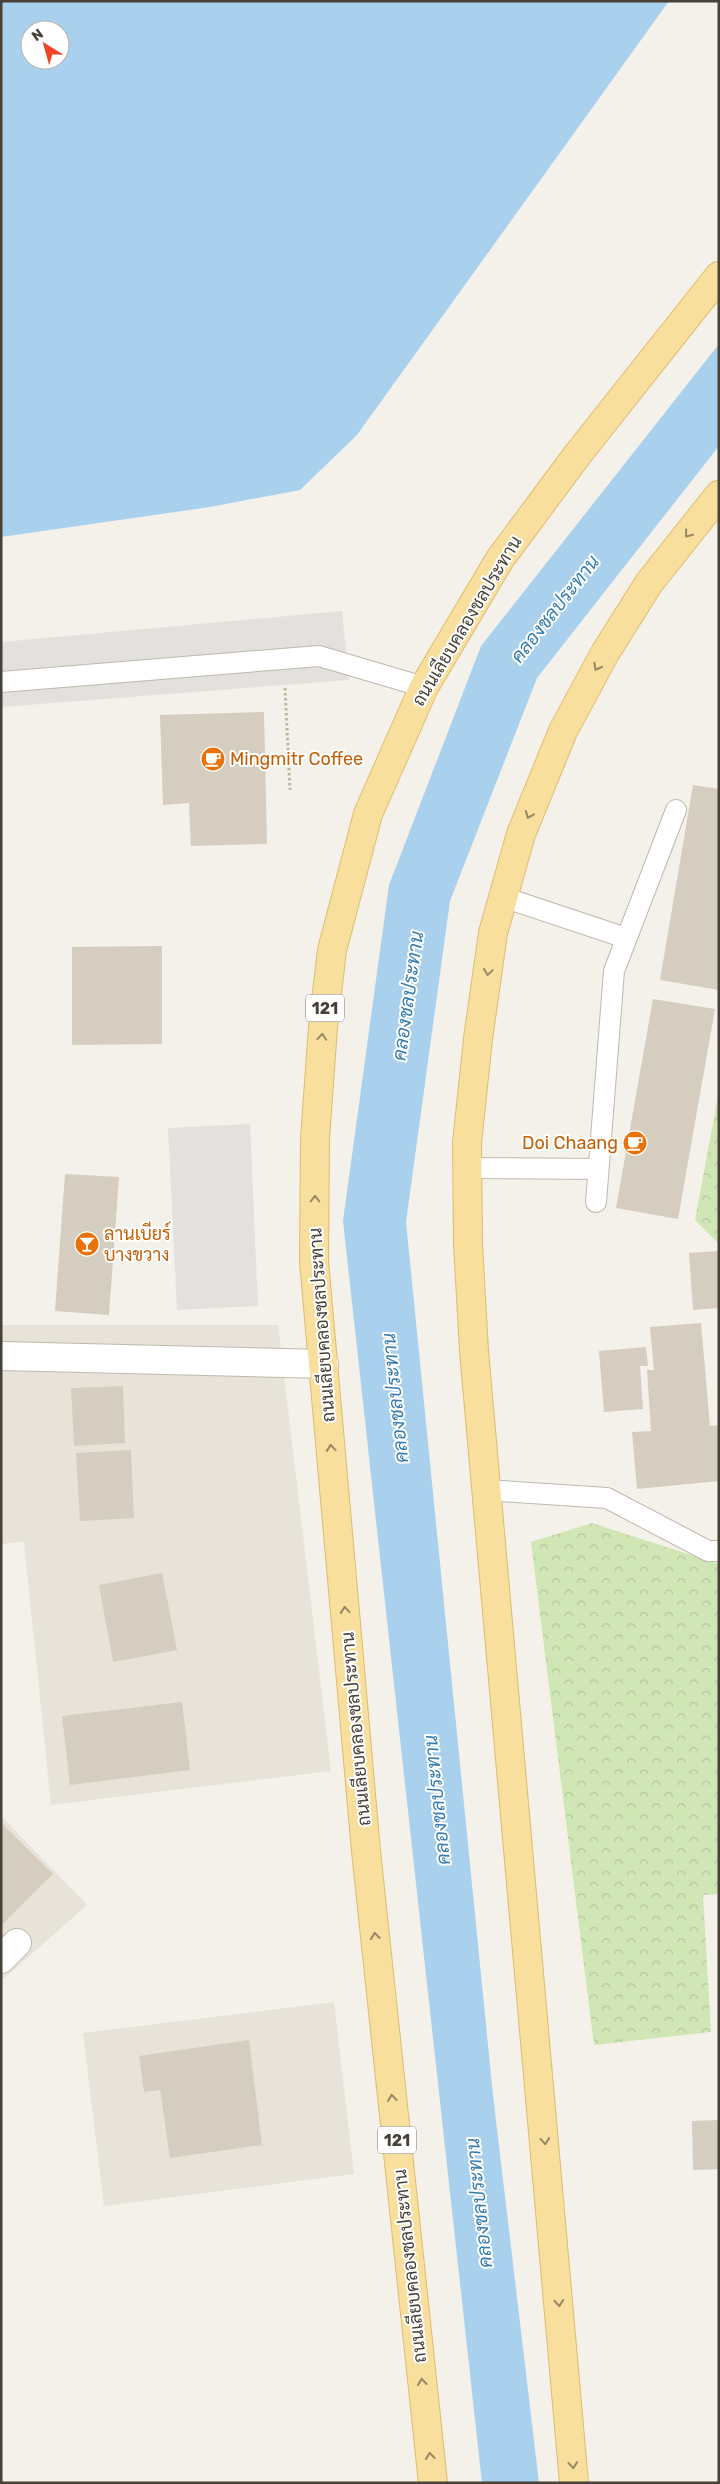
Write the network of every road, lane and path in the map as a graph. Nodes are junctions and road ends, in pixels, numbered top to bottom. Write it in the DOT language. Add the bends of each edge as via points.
graph roads {
  1 [pos="719,276"];
  2 [pos="719,495"];
  3 [pos="283,659"];
  4 [pos="1,682"];
  5 [pos="424,687"];
  6 [pos="290,790"];
  7 [pos="676,810"];
  8 [pos="503,898"];
  9 [pos="626,938"];
  10 [pos="468,1168"];
  11 [pos="598,1169"];
  12 [pos="596,1202"];
  13 [pos="1,1356"];
  14 [pos="324,1364"];
  15 [pos="485,1490"];
  16 [pos="719,1551"];
  17 [pos="433,2483"];
  18 [pos="574,2483"];
  1 -- 5 [label="main road, ถนนเลียบคลองชลประทาน / 121" via="578,454 500,559"];
  2 -- 8 [label="main road, one-way" via="649,583 605,652 560,740 521,834"];
  3 -- 4 [label="lane"];
  3 -- 5 [label="lane" via="319,656"];
  3 -- 6 [label="path"];
  14 -- 5 [label="main road, ถนนเลียบคลองชลประทาน / 121, one-way" via="314,1261 315,1139 322,1027 332,950 368,814"];
  7 -- 9 [label="lane"];
  8 -- 9 [label="lane"];
  8 -- 10 [label="main road, one-way" via="493,933 478,1039 467,1143"];
  9 -- 11 [label="lane" via="614,971"];
  10 -- 11 [label="lane"];
  10 -- 15 [label="main road" via="468,1254"];
  11 -- 12 [label="lane"];
  13 -- 14 [label="street"];
  17 -- 14 [label="main road, ถนนเลียบคลองชลประทาน / 121, one-way" via="366,1850"];
  15 -- 16 [label="lane" via="607,1498 708,1551"];
  15 -- 18 [label="main road, one-way"];
}
